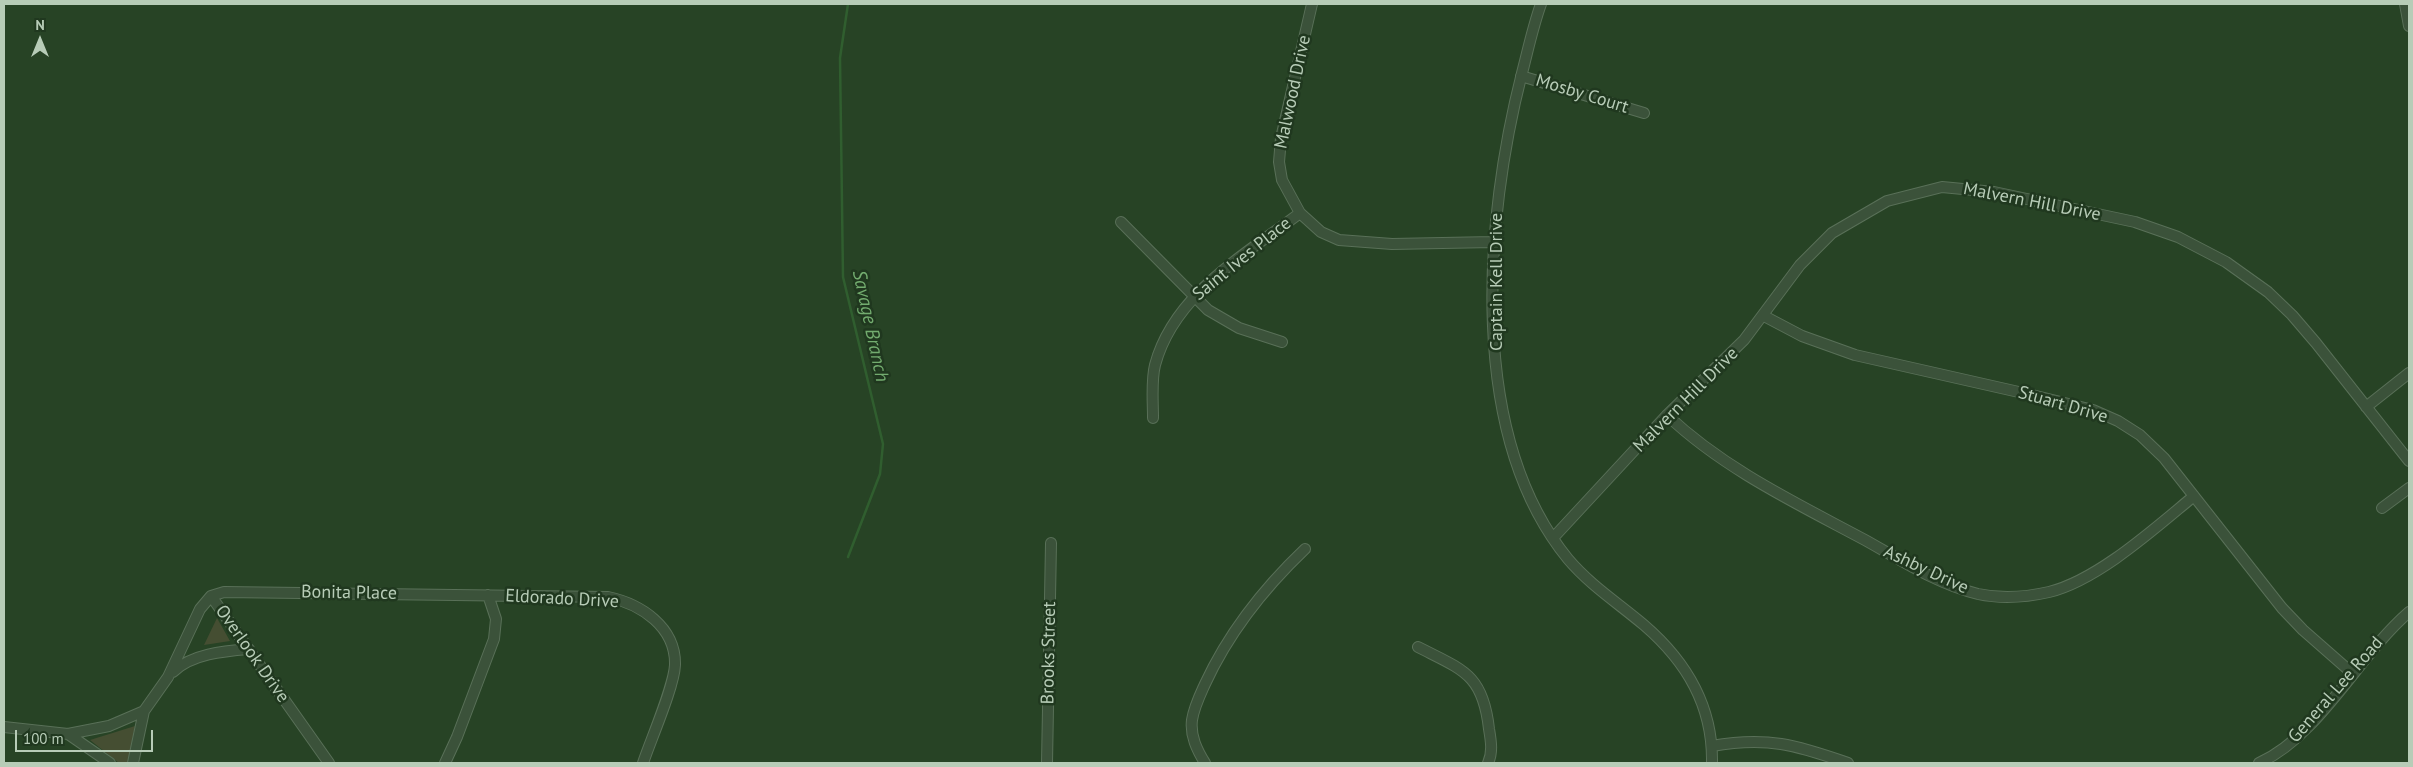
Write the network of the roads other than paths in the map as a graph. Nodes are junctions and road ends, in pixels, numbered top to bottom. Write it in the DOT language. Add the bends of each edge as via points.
graph roads {
  1 [pos="1312,4"];
  2 [pos="1541,4"];
  3 [pos="2405,4"];
  4 [pos="2409,26"];
  5 [pos="1521,76"];
  6 [pos="1644,113"];
  7 [pos="1300,213"];
  8 [pos="1121,222"];
  9 [pos="1493,242"];
  10 [pos="1194,297"];
  11 [pos="1764,316"];
  12 [pos="1282,342"];
  13 [pos="2409,373"];
  14 [pos="2366,407"];
  15 [pos="1666,415"];
  16 [pos="1153,418"];
  17 [pos="2409,461"];
  18 [pos="2409,488"];
  19 [pos="2194,496"];
  20 [pos="2382,508"];
  21 [pos="1553,538"];
  22 [pos="1051,543"];
  23 [pos="1305,549"];
  24 [pos="488,595"];
  25 [pos="211,596"];
  26 [pos="2409,612"];
  27 [pos="1418,647"];
  28 [pos="249,649"];
  29 [pos="2352,673"];
  30 [pos="168,677"];
  31 [pos="144,711"];
  32 [pos="4,727"];
  33 [pos="68,734"];
  34 [pos="1712,746"];
  35 [pos="110,763"];
  36 [pos="133,763"];
  37 [pos="329,763"];
  38 [pos="445,763"];
  39 [pos="643,763"];
  40 [pos="1047,763"];
  41 [pos="1205,763"];
  42 [pos="1488,763"];
  43 [pos="1712,763"];
  44 [pos="1848,763"];
  45 [pos="2259,763"];
  1 -- 7 [label="street, Malwood Drive" via="1280,138 1282,180"];
  2 -- 5 [label="street, Captain Kell Drive"];
  3 -- 4 [label="street"];
  5 -- 6 [label="street, Mosby Court"];
  5 -- 9 [label="street, Captain Kell Drive" via="1502,169"];
  7 -- 9 [label="street, Malwood Drive" via="1321,232 1339,240 1392,244"];
  7 -- 10 [label="street, Saint Ives Place"];
  8 -- 10 [label="street"];
  9 -- 21 [label="street, Captain Kell Drive" via="1493,328 1506,422 1526,489"];
  10 -- 12 [label="street" via="1208,310 1239,328"];
  10 -- 16 [label="street, Saint Ives Place" via="1175,319 1154,367"];
  11 -- 14 [label="street, Malvern Hill Drive" via="1800,265 1832,233 1872,208 1905,195 1942,187 1994,192 2158,229 2226,262 2268,292 2292,315"];
  11 -- 15 [label="street, Malvern Hill Drive" via="1744,340"];
  11 -- 19 [label="street, Stuart Drive" via="1802,336 1849,353 2108,415 2151,444"];
  13 -- 14 [label="street"];
  14 -- 17 [label="street, Malvern Hill Drive"];
  15 -- 19 [label="street, Ashby Drive" via="1690,438 1761,484 1939,580 1979,594 2001,597 2039,594 2079,581"];
  15 -- 21 [label="street, Malvern Hill Drive"];
  18 -- 20 [label="street"];
  19 -- 29 [label="street, Stuart Drive" via="2282,608"];
  21 -- 34 [label="street, Captain Kell Drive" via="1588,580 1645,626 1680,665 1702,704 1711,728"];
  22 -- 40 [label="street, Brooks Street"];
  23 -- 41 [label="street" via="1262,595 1232,634 1209,676 1192,720 1192,734"];
  24 -- 25 [label="street, Bonita Place" via="235,591"];
  24 -- 38 [label="street" via="496,619 494,639"];
  24 -- 39 [label="street, Eldorado Drive" via="608,597 639,607 660,624 672,648 675,666"];
  25 -- 28 [label="street, Overlook Drive"];
  25 -- 30 [label="street, Overlook Drive" via="200,609"];
  26 -- 29 [label="street, General Lee Road"];
  27 -- 42 [label="street" via="1465,671 1479,688 1487,705 1491,756"];
  28 -- 30 [label="street" via="225,651 193,660 178,667"];
  28 -- 37 [label="street, Overlook Drive"];
  29 -- 45 [label="street, General Lee Road" via="2298,737"];
  30 -- 31 [label="street, Overlook Drive"];
  31 -- 33 [label="street" via="109,726"];
  31 -- 36 [label="street"];
  32 -- 33 [label="street"];
  33 -- 35 [label="street"];
  34 -- 43 [label="street, Captain Kell Drive"];
  34 -- 44 [label="street" via="1738,741 1780,742"];
}
